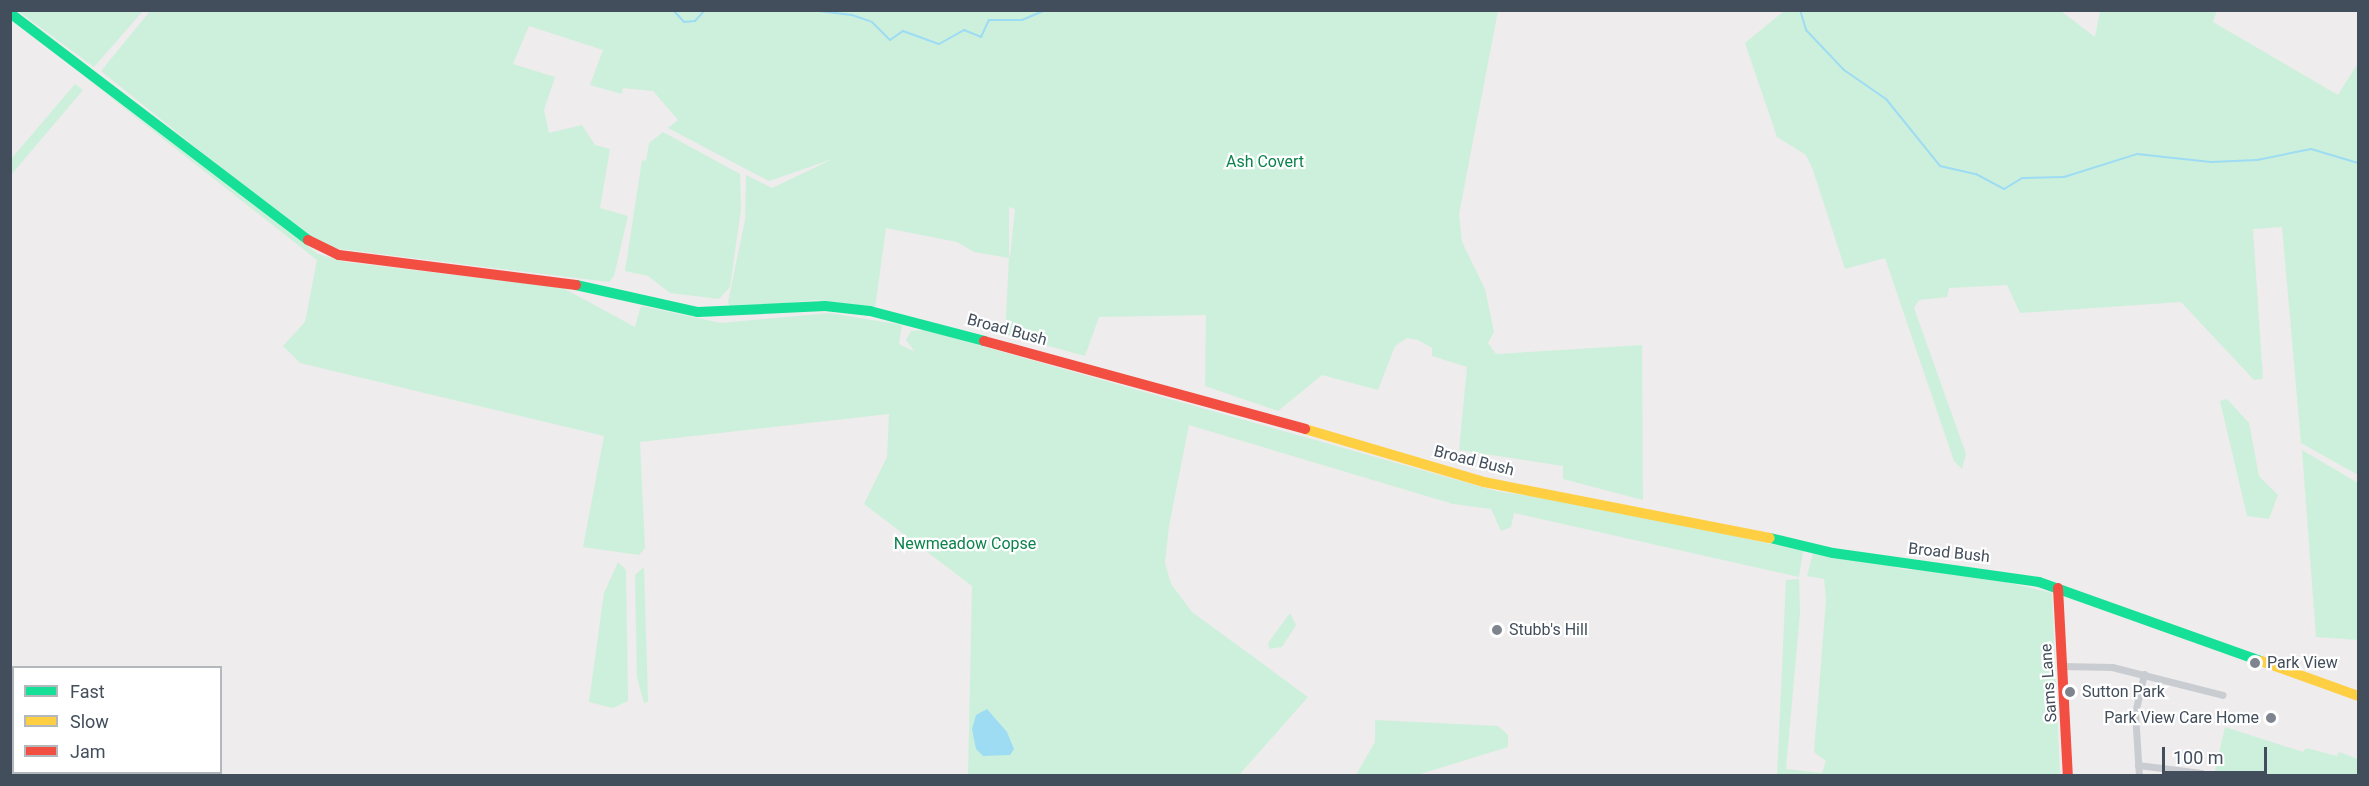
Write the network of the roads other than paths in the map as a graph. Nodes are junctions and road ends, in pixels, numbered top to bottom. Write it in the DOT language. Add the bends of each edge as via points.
graph roads {
  1 [pos="10,14"];
  2 [pos="2058,588"];
  3 [pos="2062,666"];
  4 [pos="2144,674"];
  5 [pos="2207,691"];
  6 [pos="2223,695"];
  7 [pos="2358,696"];
  8 [pos="2205,701"];
  9 [pos="2138,765"];
  10 [pos="2201,772"];
  11 [pos="2189,773"];
  12 [pos="2068,776"];
  13 [pos="2139,776"];
  1 -- 2 [label="main road, Broad Bush" via="316,247 397,264 579,285 716,314 801,306 870,310 1199,397 1484,482 1669,514 1833,554 2008,576"];
  2 -- 3 [label="main road, Sams Lane"];
  2 -- 7 [label="main road, Broad Bush"];
  3 -- 4 [label="street" via="2104,665"];
  3 -- 12 [label="main road, Sams Lane"];
  4 -- 5 [label="street"];
  4 -- 9 [label="street" via="2135,713"];
  5 -- 6 [label="street"];
  5 -- 8 [label="street"];
  9 -- 11 [label="street"];
  9 -- 13 [label="street"];
  10 -- 11 [label="street"];
}
